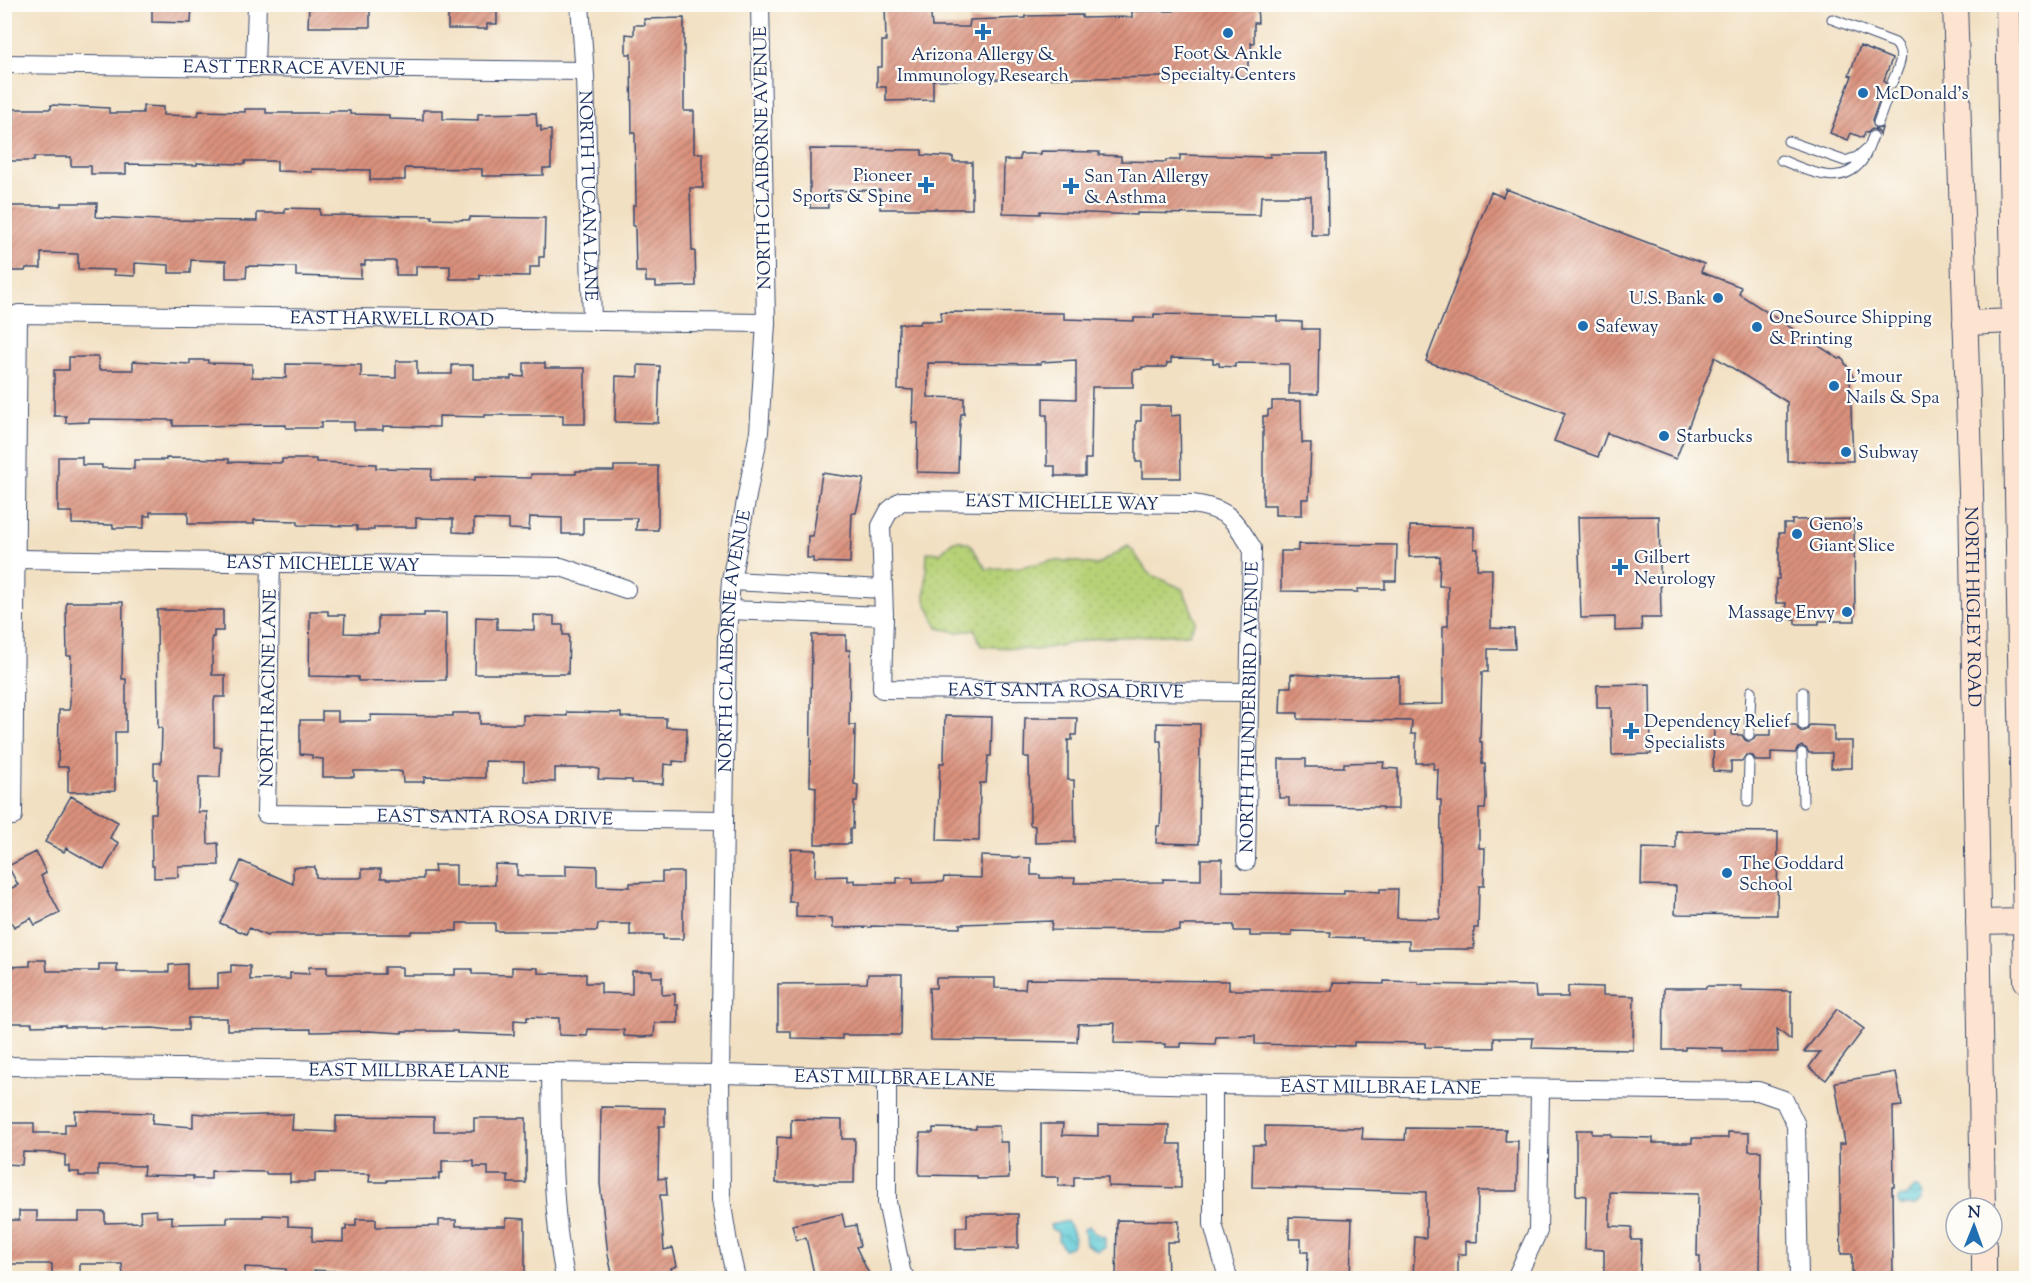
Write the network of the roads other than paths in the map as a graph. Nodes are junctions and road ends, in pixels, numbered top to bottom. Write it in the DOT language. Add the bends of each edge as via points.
graph roads {
  1 [pos="257,4"];
  2 [pos="580,4"];
  3 [pos="760,4"];
  4 [pos="1955,4"];
  5 [pos="2008,4"];
  6 [pos="1832,19"];
  7 [pos="4,64"];
  8 [pos="255,67"];
  9 [pos="584,71"];
  10 [pos="1892,83"];
  11 [pos="1888,95"];
  12 [pos="1878,123"];
  13 [pos="1874,136"];
  14 [pos="1788,141"];
  15 [pos="1868,148"];
  16 [pos="1781,160"];
  17 [pos="592,321"];
  18 [pos="2014,321"];
  19 [pos="766,323"];
  20 [pos="1965,323"];
  21 [pos="1234,520"];
  22 [pos="17,560"];
  23 [pos="270,561"];
  24 [pos="731,581"];
  25 [pos="626,589"];
  26 [pos="883,589"];
  27 [pos="729,610"];
  28 [pos="884,616"];
  29 [pos="1751,691"];
  30 [pos="1249,692"];
  31 [pos="1803,692"];
  32 [pos="1803,725"];
  33 [pos="1749,735"];
  34 [pos="1802,753"];
  35 [pos="1749,761"];
  36 [pos="1748,802"];
  37 [pos="1803,803"];
  38 [pos="266,814"];
  39 [pos="9,815"];
  40 [pos="724,820"];
  41 [pos="1246,861"];
  42 [pos="2026,921"];
  43 [pos="1978,922"];
  44 [pos="2026,981"];
  45 [pos="4,1066"];
  46 [pos="551,1073"];
  47 [pos="720,1074"];
  48 [pos="887,1078"];
  49 [pos="1213,1085"];
  50 [pos="1540,1089"];
  51 [pos="1983,1196"];
  52 [pos="1984,1256"];
  53 [pos="565,1278"];
  54 [pos="736,1278"];
  55 [pos="906,1278"];
  56 [pos="1228,1278"];
  57 [pos="1516,1278"];
  58 [pos="1799,1278"];
  59 [pos="1984,1278"];
  1 -- 8 [label="street"];
  2 -- 9 [label="street, NORTH TUCANA LANE"];
  3 -- 19 [label="street, NORTH CLAIBORNE AVENUE"];
  4 -- 20 [label="main road, NORTH HIGLEY ROAD"];
  5 -- 18 [label="main road"];
  6 -- 10 [label="lane" via="1900,48 1902,56"];
  7 -- 8 [label="street, EAST TERRACE AVENUE"];
  8 -- 9 [label="street, EAST TERRACE AVENUE"];
  9 -- 17 [label="street, NORTH TUCANA LANE"];
  11 -- 12 [label="lane"];
  13 -- 15 [label="lane"];
  14 -- 15 [label="lane" via="1845,161"];
  15 -- 16 [label="lane" via="1856,167 1836,177"];
  17 -- 19 [label="street, EAST HARWELL ROAD"];
  17 -- 22 [label="street, EAST HARWELL ROAD" via="18,315"];
  18 -- 20 [label="main road"];
  18 -- 42 [label="main road"];
  19 -- 24 [label="street, NORTH CLAIBORNE AVENUE" via="759,432"];
  20 -- 43 [label="main road, NORTH HIGLEY ROAD"];
  21 -- 26 [label="street, EAST MICHELLE WAY" via="1214,507 1192,504 901,501 889,511 881,526"];
  21 -- 30 [label="street, NORTH THUNDERBIRD AVENUE" via="1252,548"];
  22 -- 23 [label="street, EAST MICHELLE WAY"];
  22 -- 39 [label="street"];
  23 -- 25 [label="street, EAST MICHELLE WAY" via="561,567"];
  23 -- 38 [label="street, NORTH RACINE LANE"];
  24 -- 26 [label="street"];
  24 -- 27 [label="street, NORTH CLAIBORNE AVENUE"];
  26 -- 28 [label="street"];
  27 -- 28 [label="street"];
  27 -- 40 [label="street, NORTH CLAIBORNE AVENUE"];
  28 -- 30 [label="street, EAST SANTA ROSA DRIVE" via="882,689"];
  29 -- 33 [label="lane"];
  30 -- 41 [label="street, NORTH THUNDERBIRD AVENUE"];
  31 -- 32 [label="lane"];
  34 -- 37 [label="lane"];
  35 -- 36 [label="lane"];
  38 -- 40 [label="street, EAST SANTA ROSA DRIVE"];
  40 -- 47 [label="street, NORTH CLAIBORNE AVENUE"];
  42 -- 43 [label="main road"];
  42 -- 44 [label="main road"];
  43 -- 51 [label="main road, NORTH HIGLEY ROAD"];
  45 -- 46 [label="street, EAST MILLBRAE LANE"];
  46 -- 47 [label="street, EAST MILLBRAE LANE"];
  46 -- 53 [label="street" via="553,1191"];
  47 -- 48 [label="street, EAST MILLBRAE LANE"];
  47 -- 54 [label="street, NORTH CLAIBORNE AVENUE" via="721,1199"];
  48 -- 49 [label="street, EAST MILLBRAE LANE"];
  48 -- 55 [label="street" via="887,1202 902,1275"];
  49 -- 50 [label="street, EAST MILLBRAE LANE"];
  49 -- 56 [label="street" via="1213,1224"];
  50 -- 57 [label="street" via="1538,1231"];
  50 -- 58 [label="street, EAST MILLBRAE LANE" via="1758,1091 1784,1100 1796,1125"];
  52 -- 59 [label="main road"];
}
